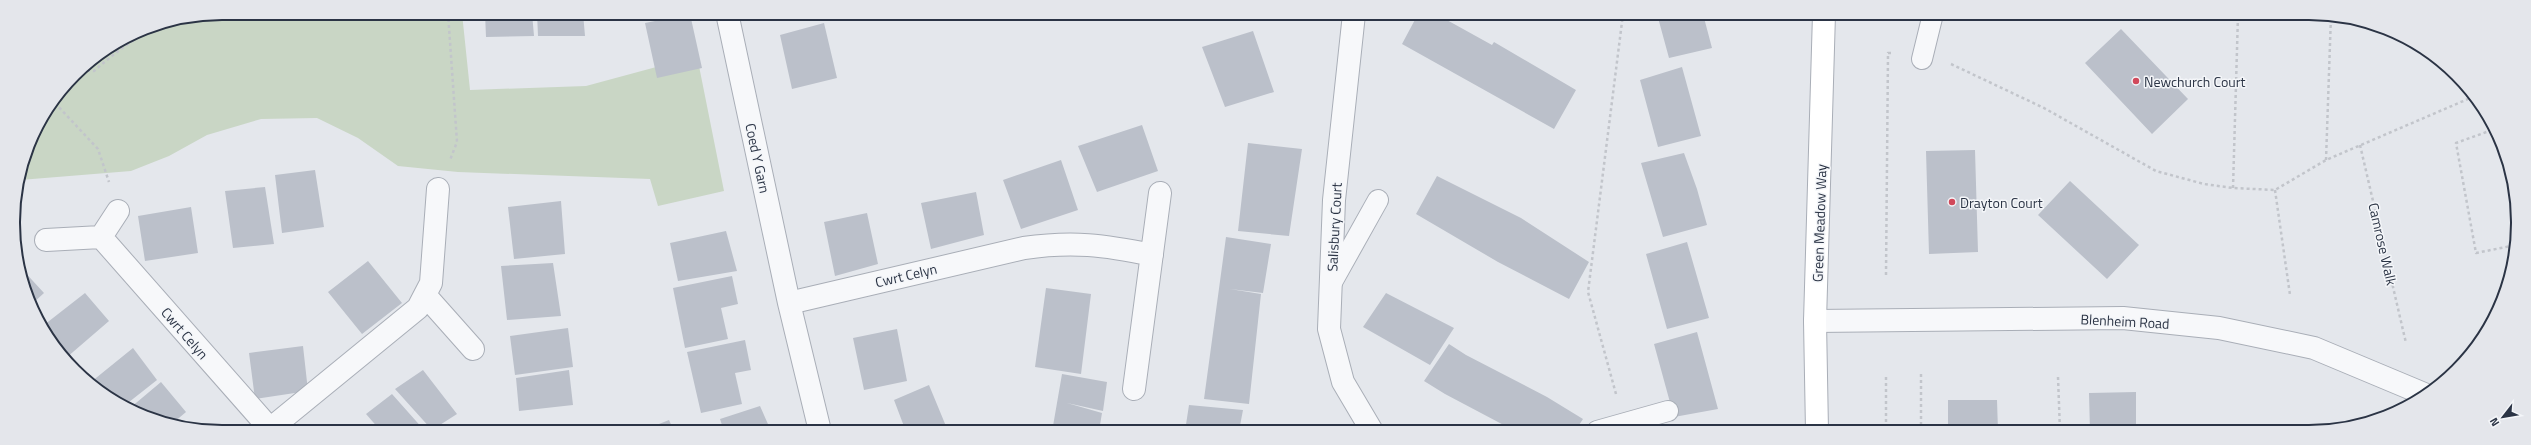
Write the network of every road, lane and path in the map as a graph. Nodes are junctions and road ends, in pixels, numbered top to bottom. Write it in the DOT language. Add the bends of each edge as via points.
graph roads {
  1 [pos="448,20"];
  2 [pos="728,20"];
  3 [pos="1353,20"];
  4 [pos="1622,20"];
  5 [pos="1824,20"];
  6 [pos="1931,20"];
  7 [pos="2238,20"];
  8 [pos="2331,21"];
  9 [pos="131,42"];
  10 [pos="1922,59"];
  11 [pos="88,71"];
  12 [pos="2468,98"];
  13 [pos="57,105"];
  14 [pos="2489,131"];
  15 [pos="2360,145"];
  16 [pos="2326,160"];
  17 [pos="2233,188"];
  18 [pos="438,189"];
  19 [pos="2275,190"];
  20 [pos="1160,193"];
  21 [pos="1378,200"];
  22 [pos="118,211"];
  23 [pos="101,237"];
  24 [pos="46,240"];
  25 [pos="2509,246"];
  26 [pos="1152,255"];
  27 [pos="1886,275"];
  28 [pos="1331,284"];
  29 [pos="425,295"];
  30 [pos="2290,295"];
  31 [pos="789,303"];
  32 [pos="1815,320"];
  33 [pos="2406,342"];
  34 [pos="473,349"];
  35 [pos="1921,374"];
  36 [pos="1886,377"];
  37 [pos="2058,377"];
  38 [pos="1134,389"];
  39 [pos="2419,392"];
  40 [pos="1668,412"];
  41 [pos="1624,423"];
  42 [pos="266,425"];
  43 [pos="276,425"];
  44 [pos="819,425"];
  45 [pos="1368,425"];
  46 [pos="1617,425"];
  47 [pos="1817,425"];
  48 [pos="1886,425"];
  49 [pos="1921,425"];
  50 [pos="2060,425"];
  1 -- 18 [label="path" via="457,142"];
  2 -- 31 [label="street, Coed Y Garn"];
  3 -- 28 [label="street, Salisbury Court" via="1334,200"];
  4 -- 41 [label="path" via="1588,292"];
  5 -- 32 [label="street, Green Meadow Way"];
  6 -- 10 [label="lane"];
  7 -- 17 [label="path"];
  8 -- 16 [label="path"];
  9 -- 11 [label="path" via="94,71"];
  10 -- 17 [label="path" via="1954,65 2044,108 2156,171 2204,184"];
  10 -- 27 [label="path" via="1888,53"];
  12 -- 15 [label="path"];
  13 -- 22 [label="path" via="98,149"];
  14 -- 25 [label="path" via="2456,143 2476,253"];
  15 -- 16 [label="path"];
  15 -- 33 [label="path, Camrose Walk"];
  16 -- 19 [label="path"];
  17 -- 19 [label="path"];
  18 -- 29 [label="street, Cwrt Celyn" via="431,282"];
  19 -- 30 [label="path"];
  20 -- 26 [label="street"];
  21 -- 28 [label="lane"];
  22 -- 23 [label="street"];
  23 -- 24 [label="street"];
  23 -- 42 [label="street, Cwrt Celyn"];
  26 -- 31 [label="street, Cwrt Celyn" via="1103,245 1044,245"];
  26 -- 38 [label="street"];
  28 -- 45 [label="street, Salisbury Court" via="1329,329 1343,382"];
  29 -- 34 [label="street"];
  29 -- 43 [label="street, Cwrt Celyn" via="418,308"];
  31 -- 44 [label="street"];
  32 -- 39 [label="street, Blenheim Road" via="2124,318 2219,328 2314,348"];
  32 -- 47 [label="street, Green Meadow Way"];
  35 -- 49 [label="path"];
  36 -- 48 [label="path"];
  37 -- 50 [label="path"];
  40 -- 41 [label="lane"];
  41 -- 46 [label="lane"];
}
